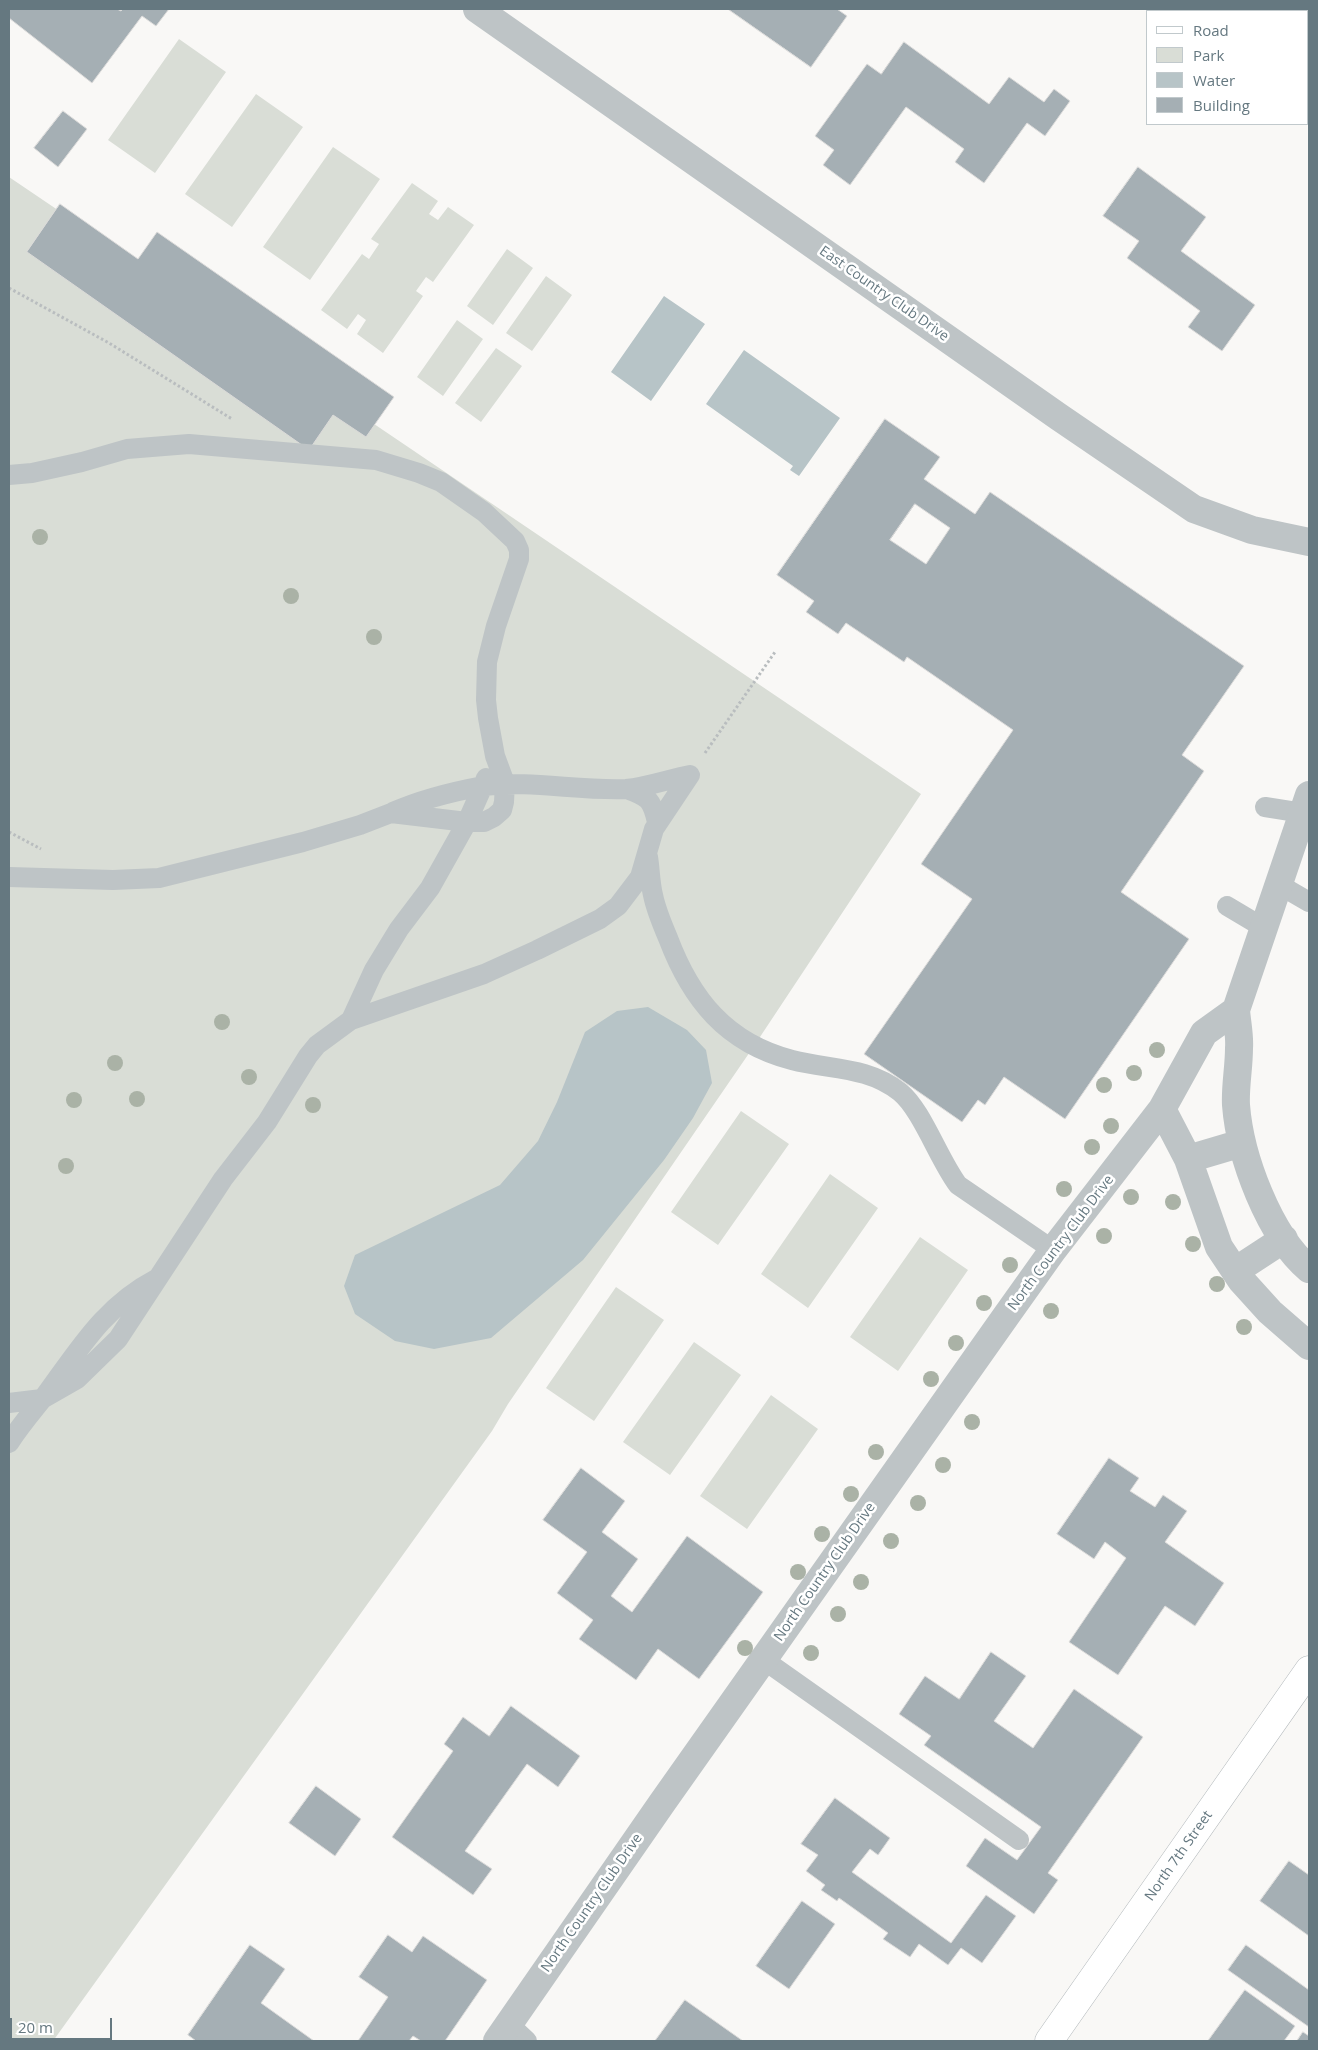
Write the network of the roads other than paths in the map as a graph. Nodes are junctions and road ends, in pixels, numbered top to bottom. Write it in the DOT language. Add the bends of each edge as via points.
graph roads {
  1 [pos="477,9"];
  2 [pos="9,475"];
  3 [pos="1309,542"];
  4 [pos="495,756"];
  5 [pos="505,783"];
  6 [pos="483,786"];
  7 [pos="627,788"];
  8 [pos="1306,804"];
  9 [pos="1265,807"];
  10 [pos="391,813"];
  11 [pos="467,822"];
  12 [pos="657,822"];
  13 [pos="648,850"];
  14 [pos="9,877"];
  15 [pos="1278,884"];
  16 [pos="1309,902"];
  17 [pos="1227,906"];
  18 [pos="1264,928"];
  19 [pos="1236,1010"];
  20 [pos="351,1020"];
  21 [pos="1162,1109"];
  22 [pos="1242,1143"];
  23 [pos="1188,1159"];
  24 [pos="1284,1239"];
  25 [pos="1053,1250"];
  26 [pos="1309,1269"];
  27 [pos="1235,1271"];
  28 [pos="1309,1345"];
  29 [pos="15,1409"];
  30 [pos="9,1442"];
  31 [pos="764,1660"];
  32 [pos="1309,1670"];
  33 [pos="1019,1840"];
  34 [pos="511,2035"];
  35 [pos="1049,2041"];
  1 -- 3 [label="street, East Country Club Drive" via="1194,509 1252,530"];
  2 -- 4 [label="lane" via="82,462 127,449 189,444 376,460 441,482 484,512 516,541 519,550 488,662 486,700"];
  4 -- 5 [label="lane"];
  4 -- 6 [label="lane"];
  5 -- 6 [label="lane"];
  5 -- 7 [label="lane"];
  5 -- 11 [label="lane" via="502,810 484,822"];
  6 -- 10 [label="lane" via="433,797"];
  6 -- 11 [label="lane"];
  7 -- 12 [label="lane" via="653,804"];
  7 -- 12 [label="lane" via="690,774"];
  8 -- 9 [label="lane"];
  8 -- 15 [label="street"];
  10 -- 11 [label="lane"];
  10 -- 14 [label="lane" via="303,842 159,878"];
  11 -- 20 [label="lane" via="430,888 374,970"];
  12 -- 13 [label="lane"];
  13 -- 20 [label="lane" via="640,877 629,893 600,919 484,974"];
  13 -- 25 [label="lane" via="653,895 678,964 716,1020 733,1034 766,1052 791,1060 859,1071 889,1084 902,1094 923,1123 958,1185"];
  15 -- 16 [label="lane"];
  15 -- 18 [label="street"];
  17 -- 18 [label="lane"];
  18 -- 19 [label="street"];
  19 -- 21 [label="street, North Country Club Drive" via="1204,1034"];
  19 -- 22 [label="street" via="1240,1047 1236,1106"];
  20 -- 29 [label="lane" via="317,1045 308,1056 267,1122 224,1179 118,1339 77,1379 42,1399"];
  21 -- 23 [label="street"];
  21 -- 25 [label="street, North Country Club Drive"];
  22 -- 23 [label="street"];
  22 -- 24 [label="street" via="1268,1213"];
  23 -- 27 [label="street" via="1219,1247"];
  24 -- 26 [label="street"];
  24 -- 27 [label="street"];
  25 -- 31 [label="street, North Country Club Drive"];
  27 -- 28 [label="street" via="1270,1312"];
  29 -- 30 [label="lane"];
  31 -- 33 [label="lane"];
  31 -- 34 [label="street, North Country Club Drive"];
  32 -- 35 [label="main road, North 7th Street"];
}
